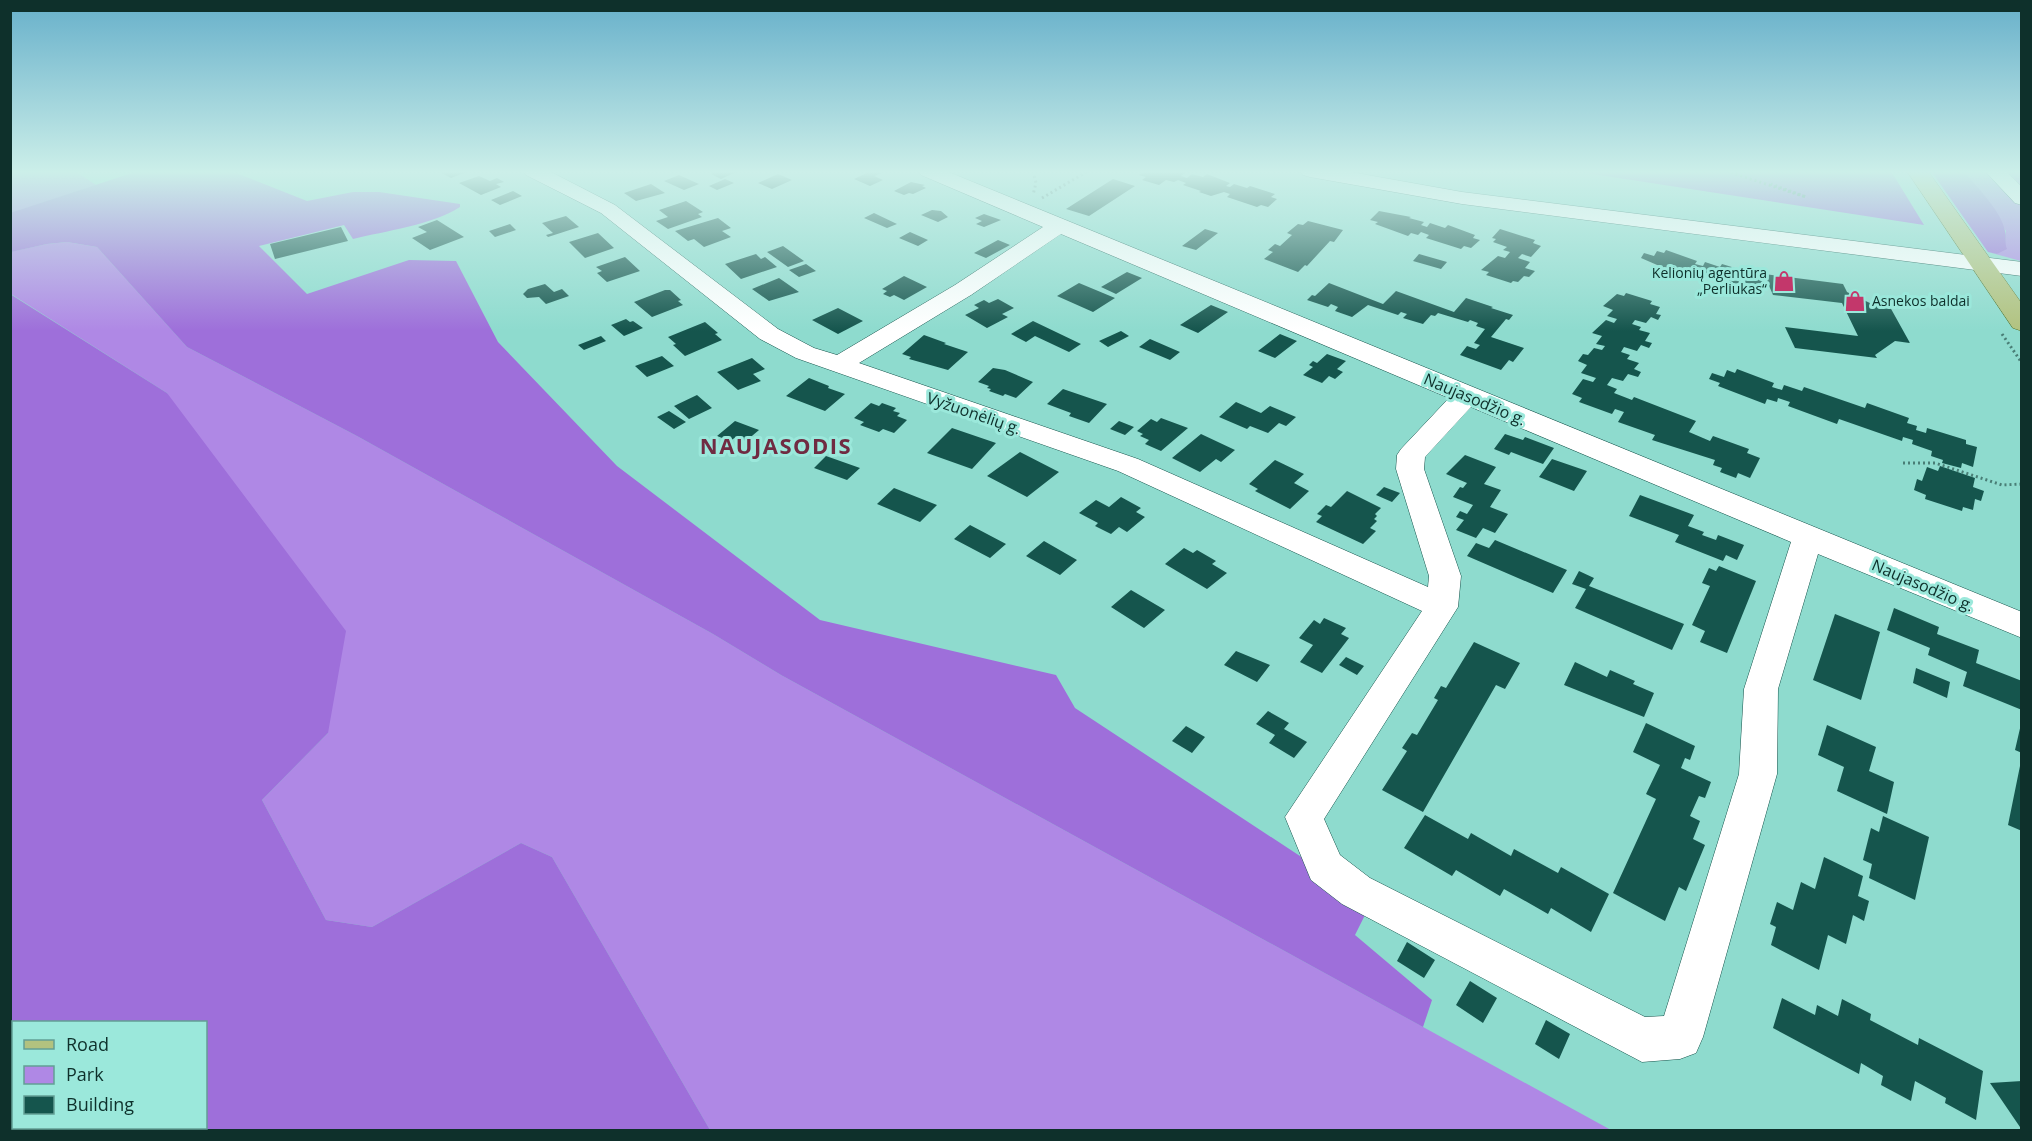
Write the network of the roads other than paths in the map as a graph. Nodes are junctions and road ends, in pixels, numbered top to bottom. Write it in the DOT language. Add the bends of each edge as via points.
graph roads {
  1 [pos="628,224"];
  2 [pos="1055,224"];
  3 [pos="1668,224"];
  4 [pos="1954,224"];
  5 [pos="1059,226"];
  6 [pos="1981,264"];
  7 [pos="2022,269"];
  8 [pos="2022,323"];
  9 [pos="837,366"];
  10 [pos="1467,395"];
  11 [pos="1808,537"];
  12 [pos="1442,607"];
  13 [pos="2022,626"];
  1 -- 9 [label="street, Vyžuonėlių g." via="769,334"];
  2 -- 5 [label="street, Naujasodžio g."];
  3 -- 6 [label="street"];
  4 -- 6 [label="main road"];
  5 -- 9 [label="street"];
  5 -- 10 [label="street, Naujasodžio g."];
  6 -- 7 [label="street"];
  6 -- 8 [label="main road"];
  9 -- 12 [label="street, Vyžuonėlių g." via="1128,465"];
  10 -- 11 [label="street, Naujasodžio g."];
  10 -- 12 [label="street" via="1411,455 1410,469 1445,576"];
  11 -- 12 [label="street" via="1761,689 1758,774 1680,1037 1642,1040 1356,891 1325,867 1304,818"];
  11 -- 13 [label="street, Naujasodžio g."];
}
